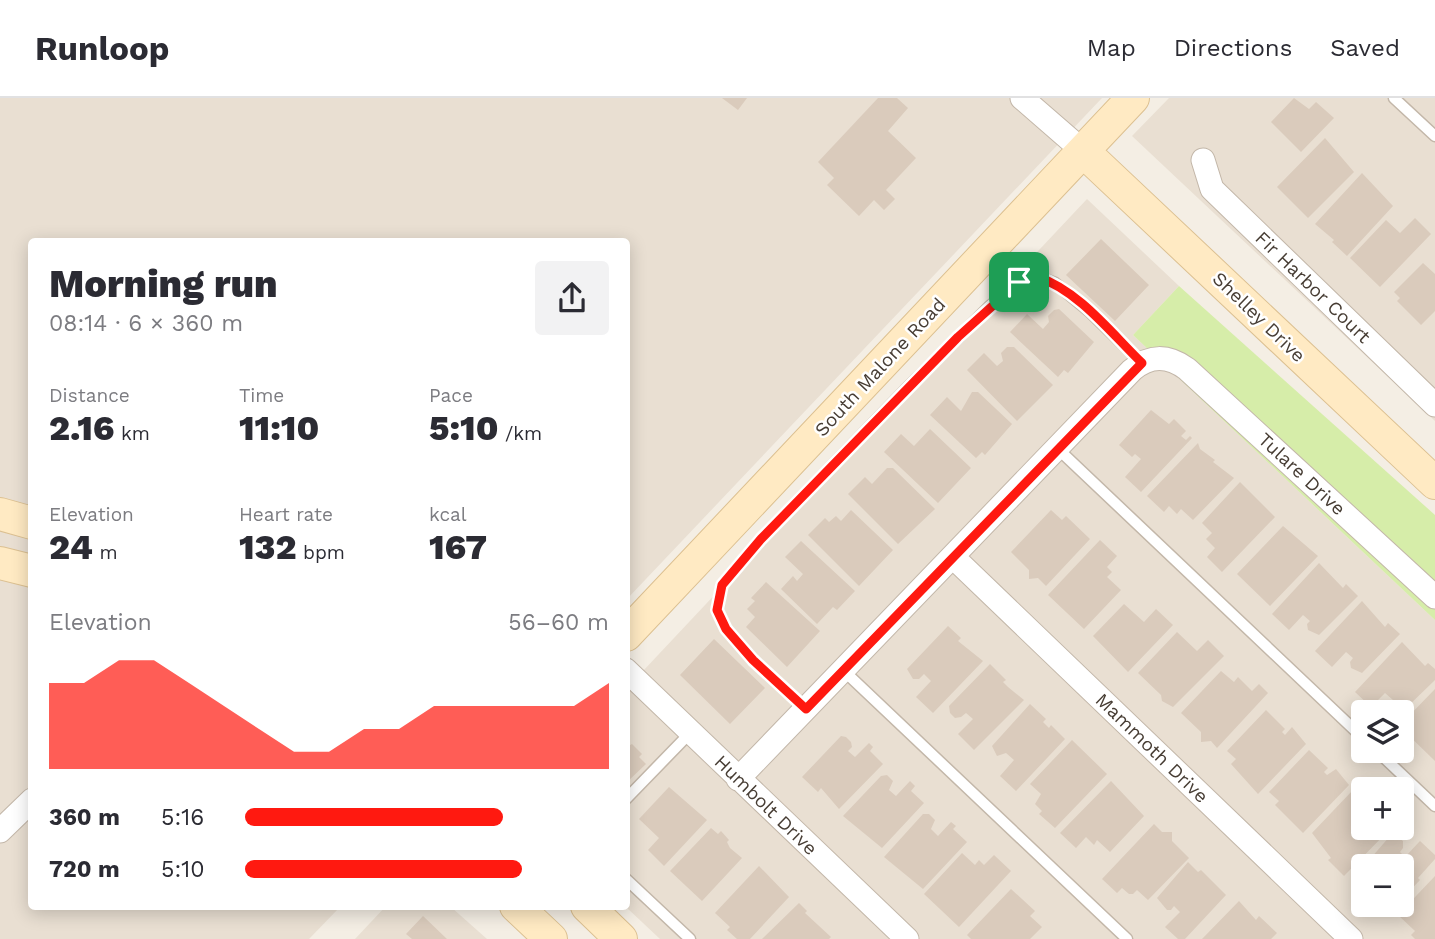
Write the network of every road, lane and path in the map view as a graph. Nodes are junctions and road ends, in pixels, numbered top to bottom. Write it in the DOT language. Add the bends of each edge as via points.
graph roads {
  1 [pos="1022,98"];
  2 [pos="1133,98"];
  3 [pos="1394,98"];
  4 [pos="1435,136"];
  5 [pos="1083,151"];
  6 [pos="1203,160"];
  7 [pos="1142,363"];
  8 [pos="1435,405"];
  9 [pos="1057,448"];
  10 [pos="1435,483"];
  11 [pos="0,514"];
  12 [pos="28,522"];
  13 [pos="953,557"];
  14 [pos="0,563"];
  15 [pos="28,570"];
  16 [pos="1435,597"];
  17 [pos="630,631"];
  18 [pos="843,670"];
  19 [pos="630,674"];
  20 [pos="806,709"];
  21 [pos="1351,727"];
  22 [pos="691,732"];
  23 [pos="1390,763"];
  24 [pos="738,779"];
  25 [pos="630,795"];
  26 [pos="28,804"];
  27 [pos="1435,806"];
  28 [pos="0,831"];
  29 [pos="630,883"];
  30 [pos="520,910"];
  31 [pos="591,910"];
  32 [pos="551,939"];
  33 [pos="621,939"];
  34 [pos="690,939"];
  35 [pos="907,939"];
  36 [pos="1127,939"];
  37 [pos="1351,939"];
  1 -- 5 [label="street"];
  2 -- 5 [label="street, South Malone Road"];
  3 -- 4 [label="lane"];
  5 -- 10 [label="street, Shelley Drive"];
  5 -- 17 [label="street, South Malone Road"];
  6 -- 8 [label="street, Fir Harbor Court" via="1212,189"];
  7 -- 9 [label="street"];
  7 -- 16 [label="street, Tulare Drive" via="1153,358 1177,361"];
  7 -- 20 [label="lane" via="1055,283 1038,277 1019,282 990,306 910,385 722,585 717,610 726,629"];
  9 -- 13 [label="street"];
  9 -- 21 [label="lane"];
  11 -- 12 [label="street"];
  13 -- 18 [label="street"];
  13 -- 37 [label="street, Mammoth Drive"];
  14 -- 15 [label="street"];
  18 -- 20 [label="street"];
  18 -- 36 [label="lane"];
  19 -- 22 [label="street, Humbolt Drive"];
  20 -- 24 [label="street"];
  22 -- 24 [label="street, Humbolt Drive"];
  22 -- 25 [label="lane"];
  23 -- 27 [label="lane"];
  24 -- 35 [label="street, Humbolt Drive"];
  26 -- 28 [label="street"];
  29 -- 34 [label="lane"];
  30 -- 32 [label="street"];
  31 -- 33 [label="street"];
}
